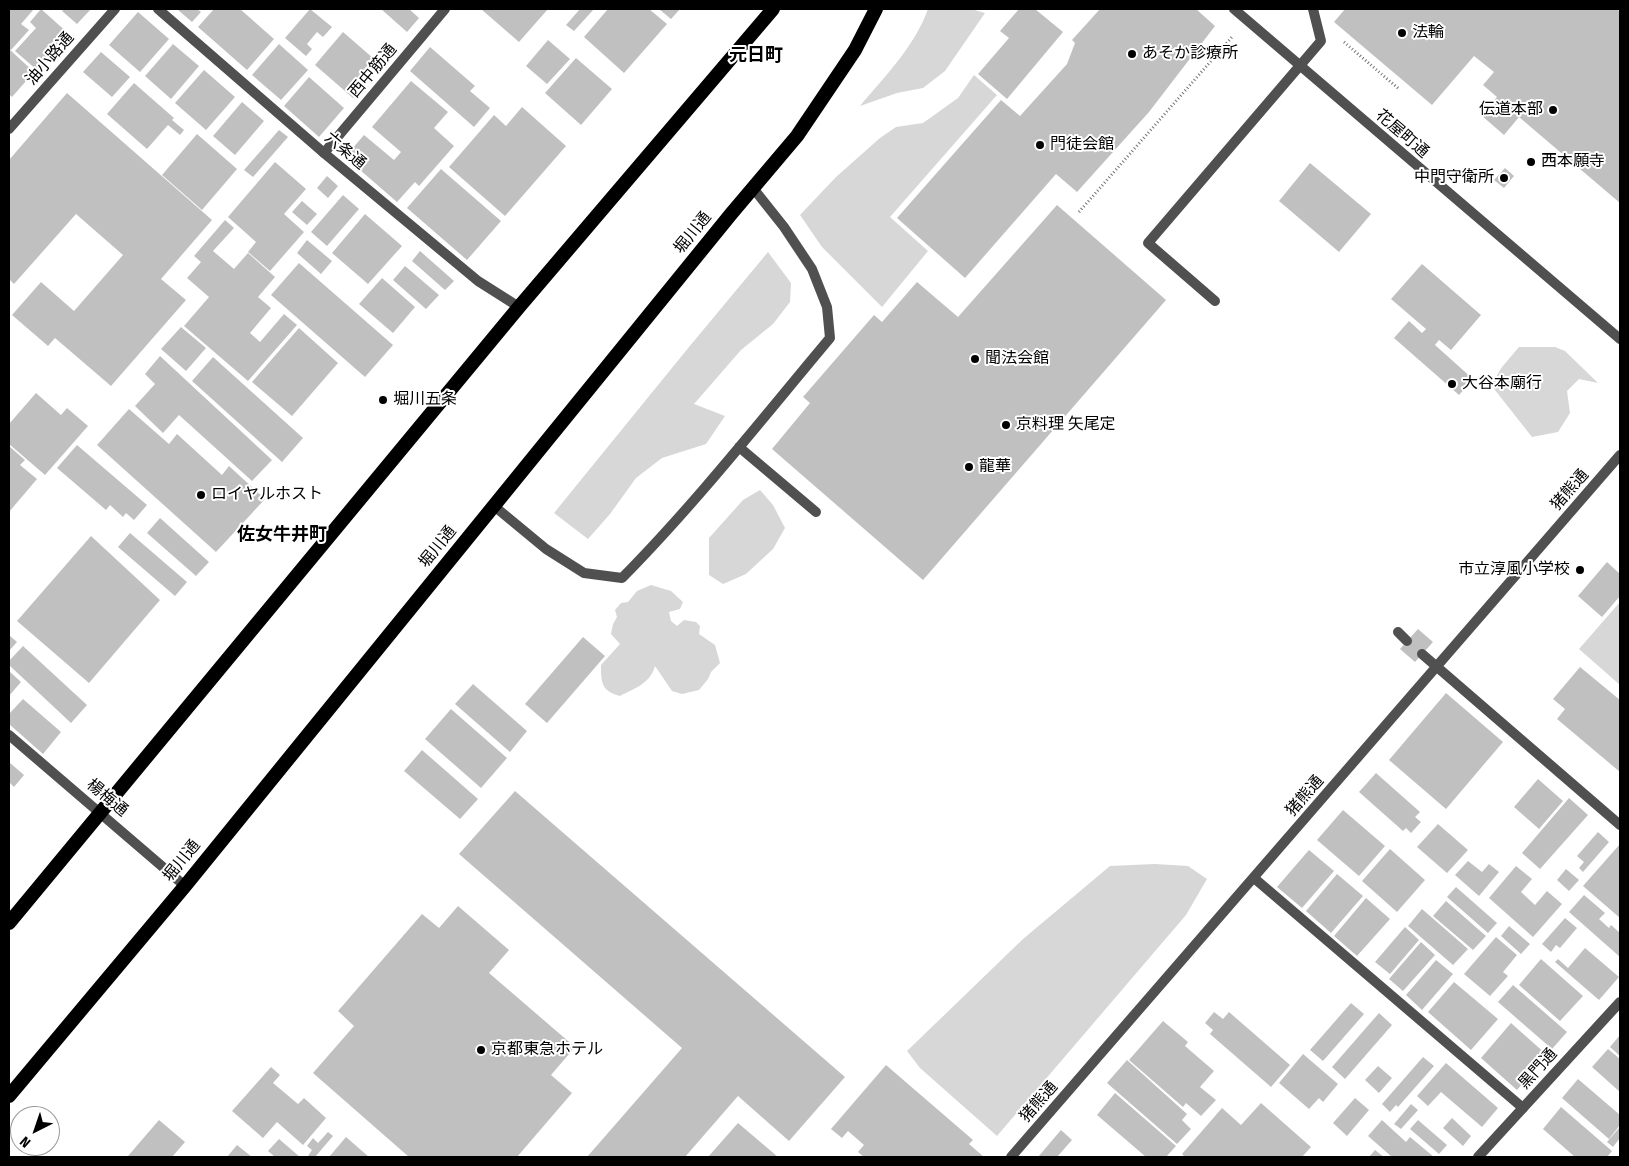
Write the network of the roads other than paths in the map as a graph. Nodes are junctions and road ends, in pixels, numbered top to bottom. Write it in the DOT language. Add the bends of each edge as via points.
graph roads {
  1 [pos="114,9"];
  2 [pos="158,9"];
  3 [pos="445,9"];
  4 [pos="773,9"];
  5 [pos="876,9"];
  6 [pos="1234,9"];
  7 [pos="1313,9"];
  8 [pos="1301,66"];
  9 [pos="9,130"];
  10 [pos="324,153"];
  11 [pos="753,188"];
  12 [pos="1215,301"];
  13 [pos="519,307"];
  14 [pos="1620,339"];
  15 [pos="739,446"];
  16 [pos="1620,455"];
  17 [pos="494,506"];
  18 [pos="816,512"];
  19 [pos="1398,632"];
  20 [pos="1407,641"];
  21 [pos="1422,654"];
  22 [pos="1437,666"];
  23 [pos="9,735"];
  24 [pos="101,812"];
  25 [pos="1620,825"];
  26 [pos="1254,878"];
  27 [pos="185,886"];
  28 [pos="9,923"];
  29 [pos="1620,1002"];
  30 [pos="9,1096"];
  31 [pos="1523,1108"];
  32 [pos="1012,1157"];
  33 [pos="1478,1157"];
  1 -- 9 [label="street, 油小路通"];
  2 -- 10 [label="street, 六条通"];
  3 -- 10 [label="street, 西中筋通"];
  4 -- 13 [label="highway"];
  5 -- 11 [label="highway, 堀川通" via="855,50 797,136"];
  6 -- 8 [label="street, 花屋町通"];
  7 -- 8 [label="street" via="1321,41"];
  8 -- 12 [label="street" via="1148,243"];
  8 -- 14 [label="street, 花屋町通"];
  10 -- 13 [label="street, 六条通" via="478,280"];
  11 -- 15 [label="street" via="784,226 812,270 827,307 830,338"];
  11 -- 17 [label="highway, 堀川通"];
  13 -- 24 [label="highway"];
  15 -- 17 [label="street" via="622,578 584,573 546,549"];
  15 -- 18 [label="street"];
  16 -- 22 [label="street, 猪熊通"];
  17 -- 27 [label="highway, 堀川通"];
  19 -- 20 [label="street"];
  21 -- 22 [label="street"];
  22 -- 25 [label="street"];
  22 -- 26 [label="street, 猪熊通"];
  23 -- 24 [label="street, 楊梅通"];
  24 -- 27 [label="street, 楊梅通"];
  24 -- 28 [label="highway"];
  26 -- 31 [label="street"];
  26 -- 32 [label="street, 猪熊通"];
  27 -- 30 [label="highway, 堀川通"];
  29 -- 31 [label="street, 黒門通"];
  31 -- 33 [label="street, 黒門通"];
}
